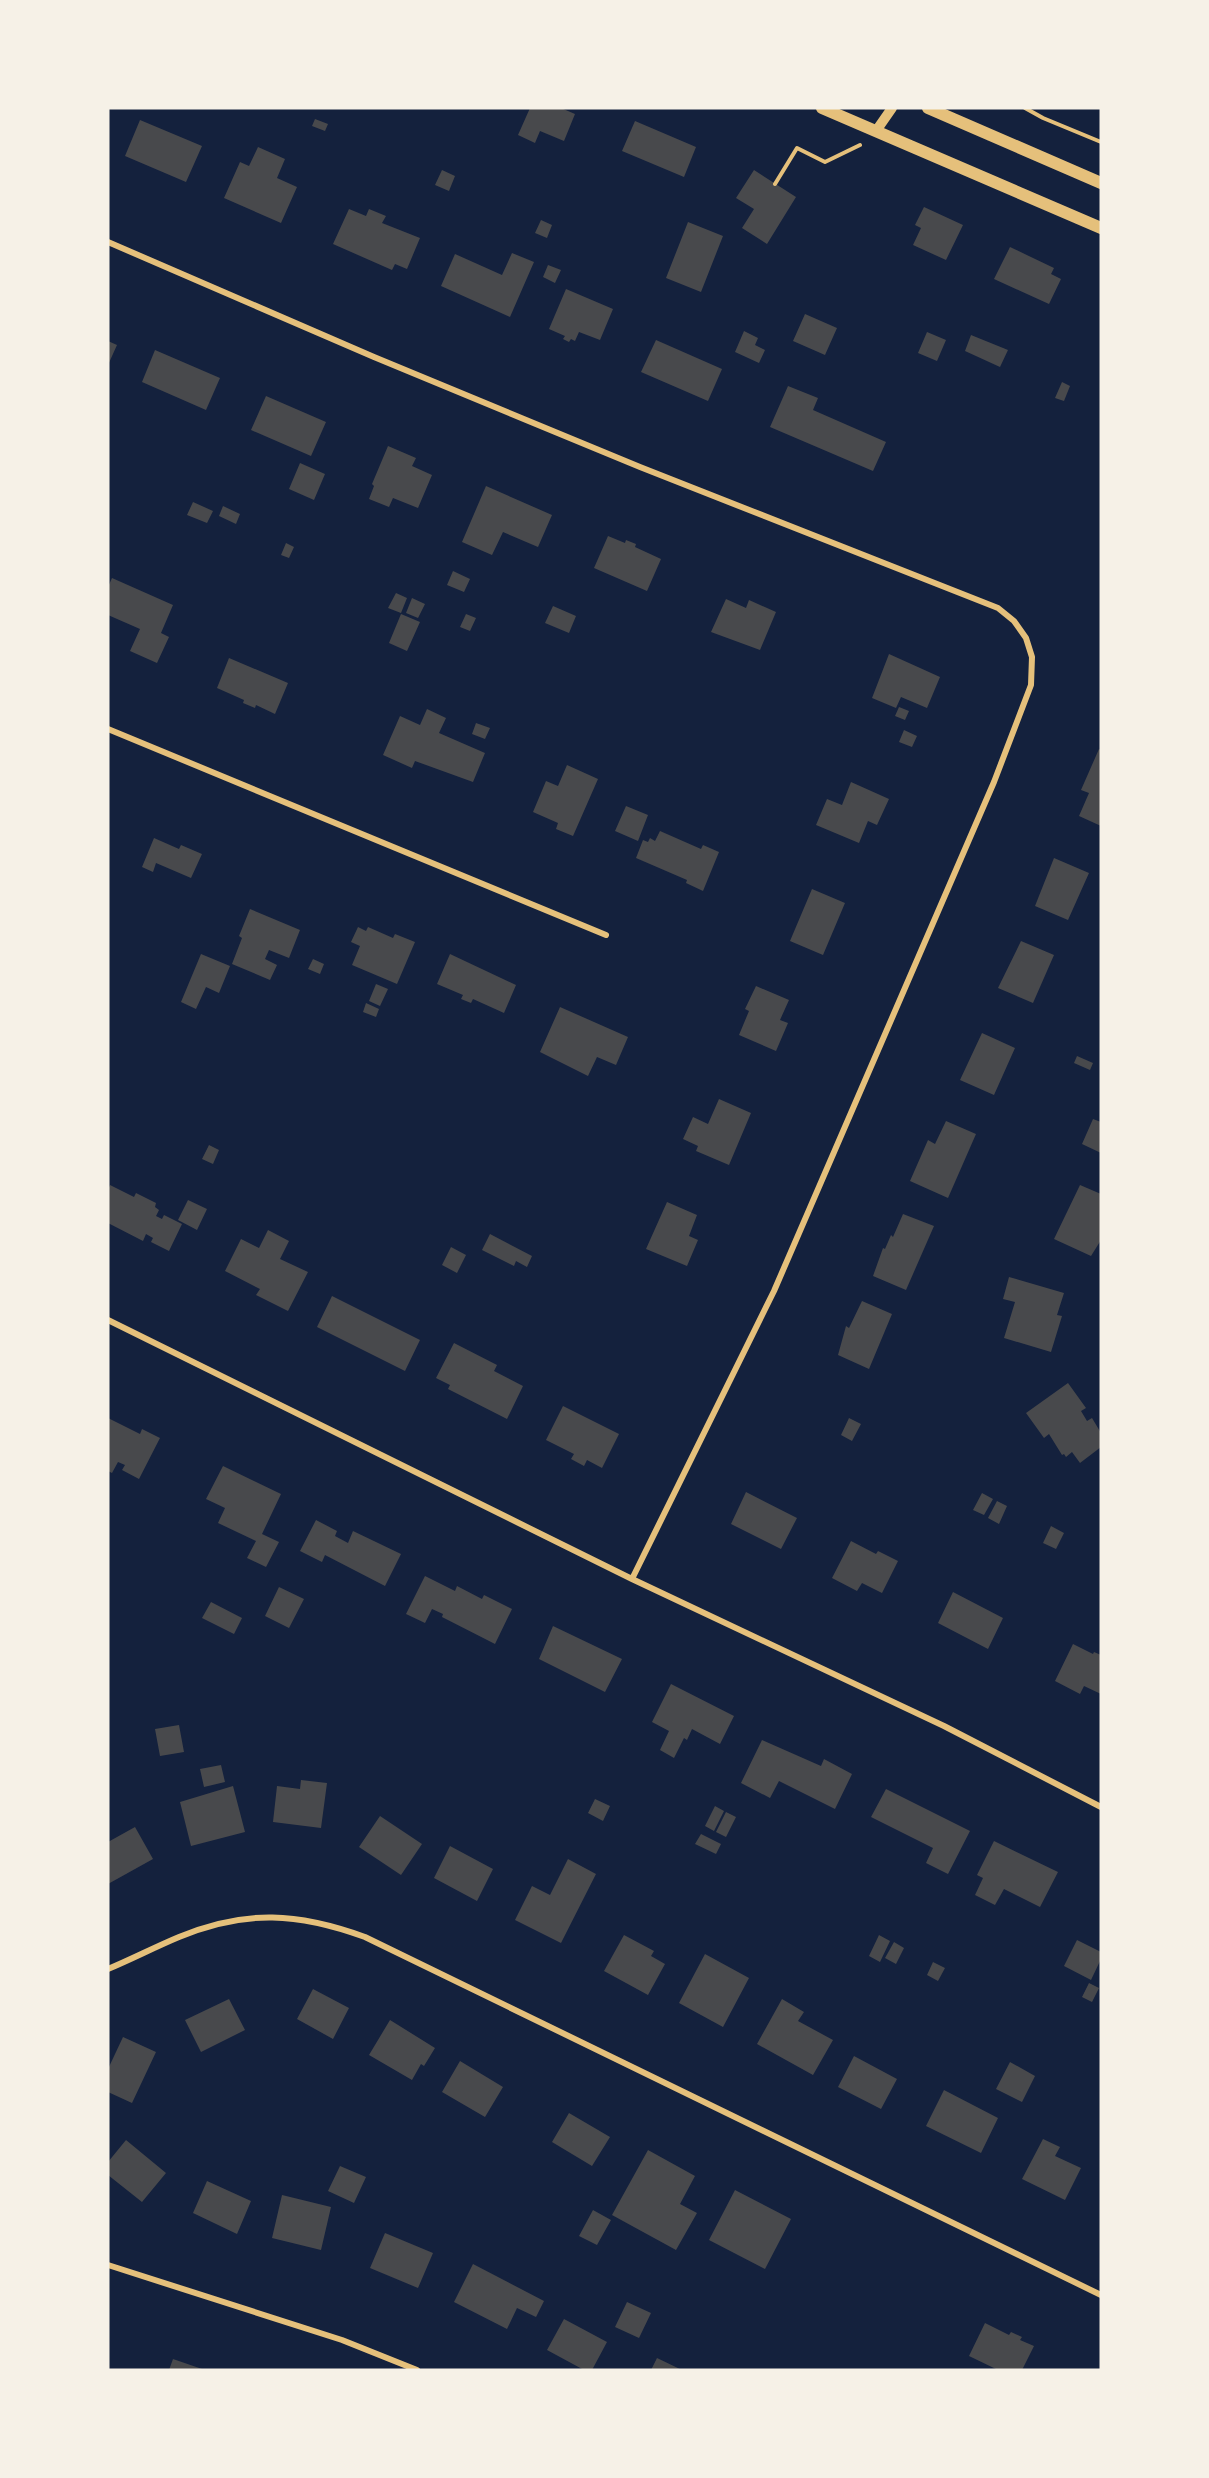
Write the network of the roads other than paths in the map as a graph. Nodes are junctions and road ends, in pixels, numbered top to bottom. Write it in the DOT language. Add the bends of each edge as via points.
graph roads {
  1 [pos="822,108"];
  2 [pos="892,108"];
  3 [pos="928,108"];
  4 [pos="876,131"];
  5 [pos="1101,183"];
  6 [pos="1101,228"];
  7 [pos="108,242"];
  8 [pos="108,729"];
  9 [pos="606,935"];
  10 [pos="108,1320"];
  11 [pos="632,1579"];
  12 [pos="1101,1807"];
  13 [pos="108,1969"];
  14 [pos="108,2265"];
  15 [pos="1101,2295"];
  16 [pos="417,2370"];
  1 -- 4 [label="main road"];
  2 -- 4 [label="street"];
  3 -- 5 [label="main road"];
  4 -- 6 [label="main road"];
  7 -- 11 [label="street" via="629,463 998,608 1026,638 1032,657 1031,685 994,782 774,1291"];
  8 -- 9 [label="street"];
  10 -- 11 [label="street"];
  11 -- 12 [label="street" via="944,1726"];
  13 -- 15 [label="street" via="220,1922 286,1917 331,1924 365,1937"];
  14 -- 16 [label="street" via="342,2340"];
}
